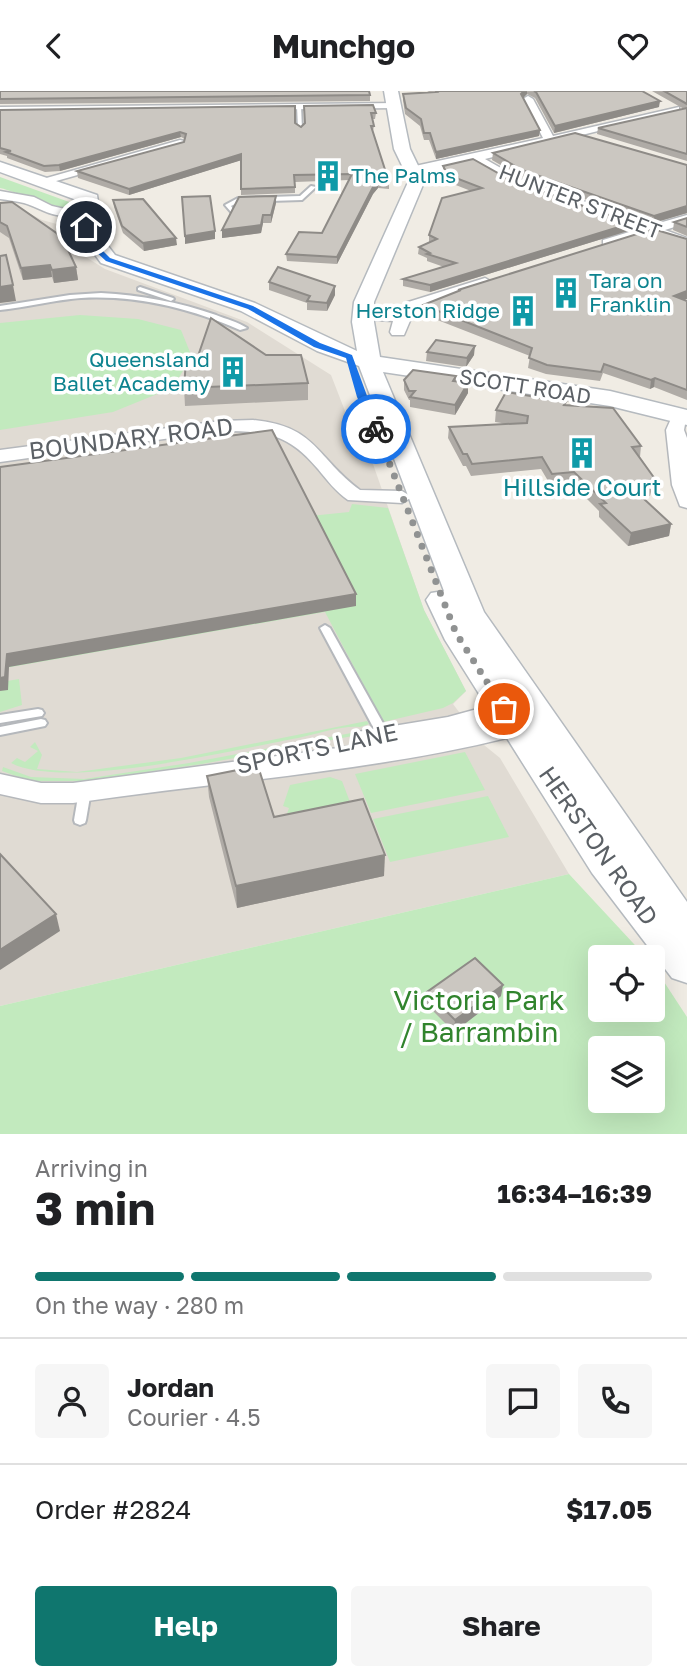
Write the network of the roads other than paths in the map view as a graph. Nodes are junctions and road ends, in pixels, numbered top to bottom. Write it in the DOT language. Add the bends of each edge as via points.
graph roads {
  1 [pos="392,98"];
  2 [pos="528,99"];
  3 [pos="664,103"];
  4 [pos="299,106"];
  5 [pos="675,109"];
  6 [pos="0,110"];
  7 [pos="687,113"];
  8 [pos="300,129"];
  9 [pos="576,134"];
  10 [pos="550,140"];
  11 [pos="596,140"];
  12 [pos="180,143"];
  13 [pos="475,158"];
  14 [pos="0,167"];
  15 [pos="412,168"];
  16 [pos="44,182"];
  17 [pos="313,187"];
  18 [pos="2,196"];
  19 [pos="231,211"];
  20 [pos="76,215"];
  21 [pos="687,219"];
  22 [pos="652,229"];
  23 [pos="687,242"];
  24 [pos="600,246"];
  25 [pos="494,279"];
  26 [pos="145,281"];
  27 [pos="0,308"];
  28 [pos="370,309"];
  29 [pos="199,311"];
  30 [pos="243,328"];
  31 [pos="359,359"];
  32 [pos="684,427"];
  33 [pos="399,441"];
  34 [pos="0,456"];
  35 [pos="402,497"];
  36 [pos="686,499"];
  37 [pos="325,628"];
  38 [pos="523,715"];
  39 [pos="0,719"];
  40 [pos="446,725"];
  41 [pos="0,731"];
  42 [pos="380,738"];
  43 [pos="188,776"];
  44 [pos="1,786"];
  45 [pos="85,791"];
  46 [pos="80,820"];
  47 [pos="687,936"];
  48 [pos="687,965"];
  1 -- 4 [label="street"];
  1 -- 15 [label="main road, HERSTON ROAD" via="402,149"];
  2 -- 10 [label="street"];
  3 -- 5 [label="street"];
  4 -- 6 [label="street"];
  4 -- 8 [label="lane"];
  5 -- 7 [label="street"];
  5 -- 9 [label="street"];
  9 -- 10 [label="street"];
  9 -- 11 [label="street"];
  10 -- 13 [label="street"];
  12 -- 16 [label="street"];
  13 -- 15 [label="street"];
  13 -- 22 [label="street, HUNTER STREET" via="516,182"];
  14 -- 16 [label="main road"];
  15 -- 28 [label="main road, HERSTON ROAD" via="416,183"];
  16 -- 20 [label="main road" via="81,200"];
  17 -- 19 [label="lane" via="302,198 238,200 228,205"];
  18 -- 20 [label="street"];
  20 -- 26 [label="main road, SCOTT ROAD" via="107,250"];
  21 -- 22 [label="street"];
  22 -- 23 [label="street, HUNTER STREET"];
  22 -- 24 [label="street"];
  25 -- 28 [label="street" via="410,306 400,325"];
  26 -- 29 [label="lane"];
  26 -- 31 [label="main road, SCOTT ROAD" via="250,308 317,345"];
  27 -- 29 [label="lane" via="103,296"];
  28 -- 31 [label="main road, HERSTON ROAD" via="363,322"];
  29 -- 30 [label="lane"];
  31 -- 32 [label="main road, SCOTT ROAD" via="631,403"];
  31 -- 33 [label="main road, HERSTON ROAD"];
  31 -- 35 [label="main road, HERSTON ROAD" via="362,397"];
  32 -- 36 [label="street, SCOTT ROAD"];
  33 -- 35 [label="main road" via="395,454 405,479"];
  33 -- 38 [label="main road, HERSTON ROAD" via="468,612"];
  34 -- 35 [label="street, BOUNDARY ROAD" via="255,425 288,431 307,444 355,496"];
  35 -- 38 [label="main road, HERSTON ROAD" via="456,633"];
  37 -- 42 [label="lane"];
  38 -- 40 [label="street, SPORTS LANE"];
  38 -- 42 [label="street, SPORTS LANE" via="442,742"];
  38 -- 47 [label="main road, HERSTON ROAD"];
  38 -- 48 [label="main road, HERSTON ROAD" via="600,852"];
  39 -- 41 [label="lane" via="40,718"];
  40 -- 42 [label="street, SPORTS LANE"];
  40 -- 43 [label="street, SPORTS LANE"];
  42 -- 43 [label="street, SPORTS LANE" via="295,766"];
  43 -- 45 [label="street, SPORTS LANE"];
  44 -- 45 [label="street, SPORTS LANE" via="41,793"];
  45 -- 46 [label="lane"];
}
